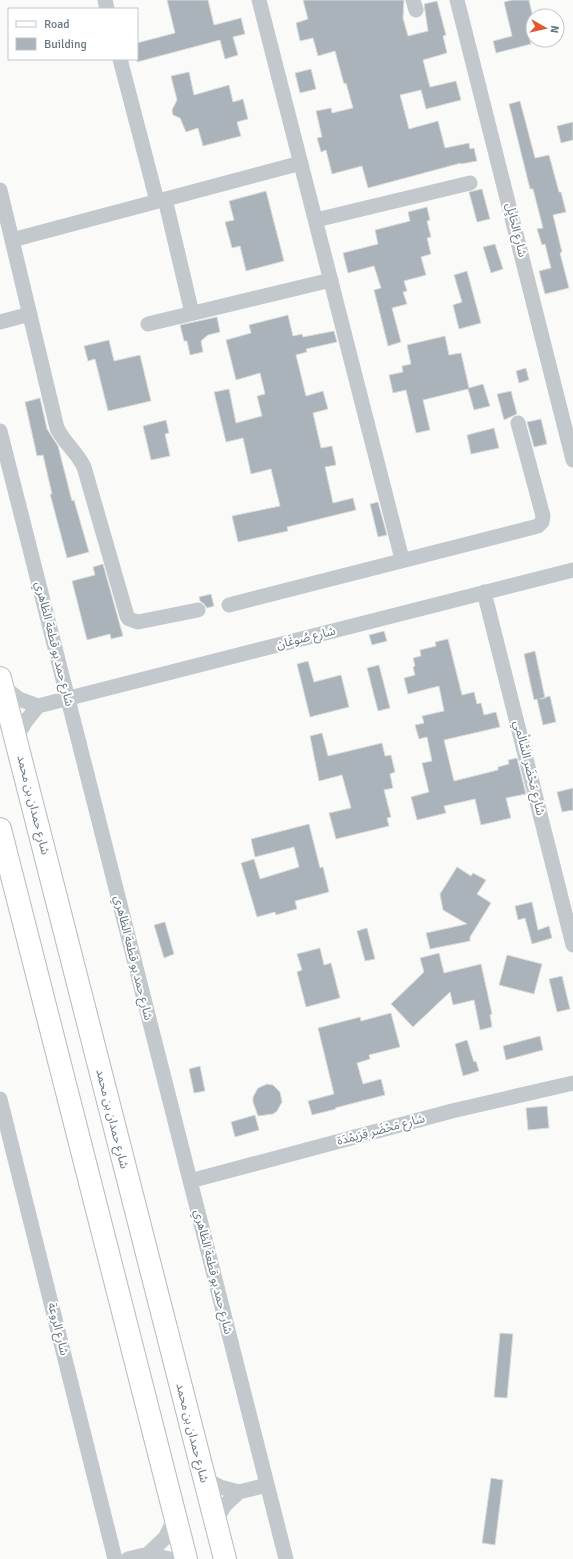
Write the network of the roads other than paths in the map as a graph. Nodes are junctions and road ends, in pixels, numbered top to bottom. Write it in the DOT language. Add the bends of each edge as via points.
graph roads {
  1 [pos="259,0"];
  2 [pos="457,0"];
  3 [pos="120,60"];
  4 [pos="301,163"];
  5 [pos="470,183"];
  6 [pos="0,190"];
  7 [pos="161,200"];
  8 [pos="316,220"];
  9 [pos="12,240"];
  10 [pos="331,280"];
  11 [pos="192,313"];
  12 [pos="30,314"];
  13 [pos="0,322"];
  14 [pos="148,324"];
  15 [pos="518,423"];
  16 [pos="0,431"];
  17 [pos="573,460"];
  18 [pos="402,560"];
  19 [pos="573,570"];
  20 [pos="484,592"];
  21 [pos="229,605"];
  22 [pos="198,610"];
  23 [pos="1,682"];
  24 [pos="67,699"];
  25 [pos="38,706"];
  26 [pos="16,737"];
  27 [pos="0,828"];
  28 [pos="573,944"];
  29 [pos="573,1083"];
  30 [pos="0,1099"];
  31 [pos="190,1181"];
  32 [pos="203,1478"];
  33 [pos="267,1485"];
  34 [pos="239,1492"];
  35 [pos="175,1518"];
  36 [pos="215,1522"];
  37 [pos="148,1554"];
  38 [pos="115,1559"];
  39 [pos="128,1559"];
  40 [pos="170,1559"];
  41 [pos="186,1559"];
  42 [pos="225,1559"];
  43 [pos="286,1559"];
  1 -- 4 [label="street"];
  2 -- 17 [label="street, شارع الحَايِل"];
  3 -- 7 [label="street"];
  4 -- 7 [label="street"];
  4 -- 8 [label="street"];
  5 -- 8 [label="street"];
  6 -- 9 [label="street"];
  7 -- 9 [label="street"];
  7 -- 11 [label="street"];
  8 -- 10 [label="street"];
  9 -- 12 [label="street"];
  10 -- 11 [label="street"];
  10 -- 18 [label="street"];
  11 -- 14 [label="street"];
  12 -- 13 [label="street"];
  12 -- 22 [label="street" via="57,428 84,467 127,616 138,622"];
  15 -- 18 [label="street" via="543,516 542,522 533,528"];
  16 -- 24 [label="street, شارع حمد بو قطعة الظاهري"];
  18 -- 21 [label="street"];
  19 -- 20 [label="street, شارع صُوغَان"];
  20 -- 24 [label="street, شارع صُوغَان"];
  20 -- 28 [label="street, شارع مَحْضَر السَّالْمي"];
  23 -- 25 [label="street" via="19,699"];
  23 -- 26 [label="main road, شارع حمدان بن محمد"];
  24 -- 25 [label="street, شارع صُوغَان"];
  24 -- 31 [label="street, شارع حمد بو قطعة الظاهري"];
  25 -- 26 [label="street"];
  26 -- 32 [label="main road, شارع حمدان بن محمد"];
  27 -- 35 [label="main road"];
  29 -- 31 [label="street, شارع مَحْضَر قِرَيمْدَة" via="452,1111"];
  30 -- 38 [label="street, شارع الروعة"];
  31 -- 33 [label="street, شارع حمد بو قطعة الظاهري"];
  32 -- 34 [label="street" via="220,1487"];
  32 -- 36 [label="main road, شارع حمدان بن محمد"];
  33 -- 34 [label="street"];
  33 -- 43 [label="street, شارع حمد بو قطعة الظاهري"];
  34 -- 36 [label="street" via="225,1505"];
  35 -- 37 [label="street" via="165,1538"];
  35 -- 41 [label="main road"];
  36 -- 42 [label="main road, شارع حمدان بن محمد"];
  37 -- 39 [label="street"];
  37 -- 40 [label="street"];
}
